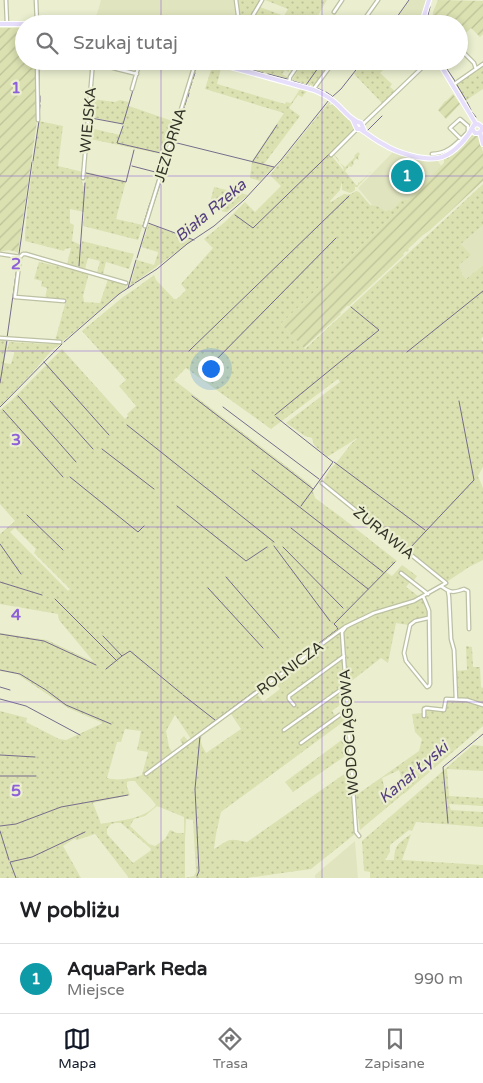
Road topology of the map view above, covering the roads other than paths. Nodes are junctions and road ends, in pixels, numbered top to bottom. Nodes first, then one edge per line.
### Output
1 (6, 0) edge
2 (36, 0) edge
3 (236, 0) edge
4 (262, 0) edge
5 (342, 0) edge
6 (378, 0) edge
7 (429, 0) edge
8 (334, 12) dead end
9 (37, 15) edge
10 (238, 15) edge
11 (253, 15) edge
12 (367, 15) edge
13 (425, 15) edge
14 (0, 24) edge
15 (7, 24) junction
16 (15, 24) edge
17 (468, 57) edge
18 (483, 64) edge
19 (476, 69) junction
20 (37, 70) edge
21 (94, 70) edge
22 (121, 70) edge
23 (137, 70) edge
24 (194, 70) edge
25 (247, 70) edge
26 (295, 70) edge
27 (327, 70) edge
28 (419, 70) edge
29 (444, 70) edge
30 (136, 74) junction
31 (289, 83) junction
32 (453, 86) junction
33 (132, 89) dead end
34 (314, 90) junction
35 (38, 120) dead end
36 (359, 126) junction
37 (478, 128) edge
38 (462, 140) junction
39 (482, 142) edge
40 (432, 154) dead end
41 (331, 155) dead end
42 (83, 178) dead end
43 (145, 226) dead end
44 (0, 254) edge
45 (20, 257) junction
46 (126, 283) dead end
47 (64, 301) dead end
48 (0, 338) edge
49 (60, 342) dead end
50 (322, 483) dead end
51 (401, 573) dead end
52 (446, 583) joint
53 (441, 586) junction
54 (448, 591) junction
55 (428, 594) junction
56 (423, 596) junction
57 (428, 618) junction
58 (345, 626) junction
59 (469, 629) dead end
60 (344, 656) junction
61 (346, 686) junction
62 (456, 700) junction
63 (294, 705) dead end
64 (483, 705) edge
65 (348, 709) junction
66 (424, 716) dead end
67 (284, 730) dead end
68 (301, 743) dead end
69 (146, 774) dead end
70 (359, 836) dead end

1 - 15 street
2 - 9 street
3 - 10 street
4 - 11 street
5 - 8 street
6 - 12 street
7 - 13 main road
14 - 15 main road
15 - 16 main road
17 - 19 street
18 - 19 street
19 - 32 street
20 - 35 street
21 - 42 street, WIEJSKA
22 - 30 street
23 - 30 street
24 - 43 street, JEZIORNA
25 - 31 main road
26 - 31 street
27 - 34 street
28 - 36 street
29 - 32 main road
30 - 33 street
31 - 34 main road
32 - 37 main road
34 - 36 main road
36 - 38 main road
36 - 41 street
37 - 38 main road
37 - 39 main road
38 - 38 street
38 - 40 street
44 - 45 street
45 - 46 street
45 - 47 street
48 - 49 street
50 - 52 street, ŻURAWIA
51 - 55 street
52 - 53 street, ROLNICZA
53 - 54 street
53 - 55 street, ROLNICZA
54 - 59 street
54 - 62 street
55 - 56 street, ROLNICZA
56 - 57 street
56 - 58 street, ROLNICZA
57 - 57 street
58 - 60 street, WODOCIĄGOWA
58 - 69 street, ROLNICZA
60 - 61 street, WODOCIĄGOWA
60 - 63 street
61 - 65 street, WODOCIĄGOWA
61 - 67 street
62 - 64 street
62 - 66 street
65 - 68 street
65 - 70 street, WODOCIĄGOWA

